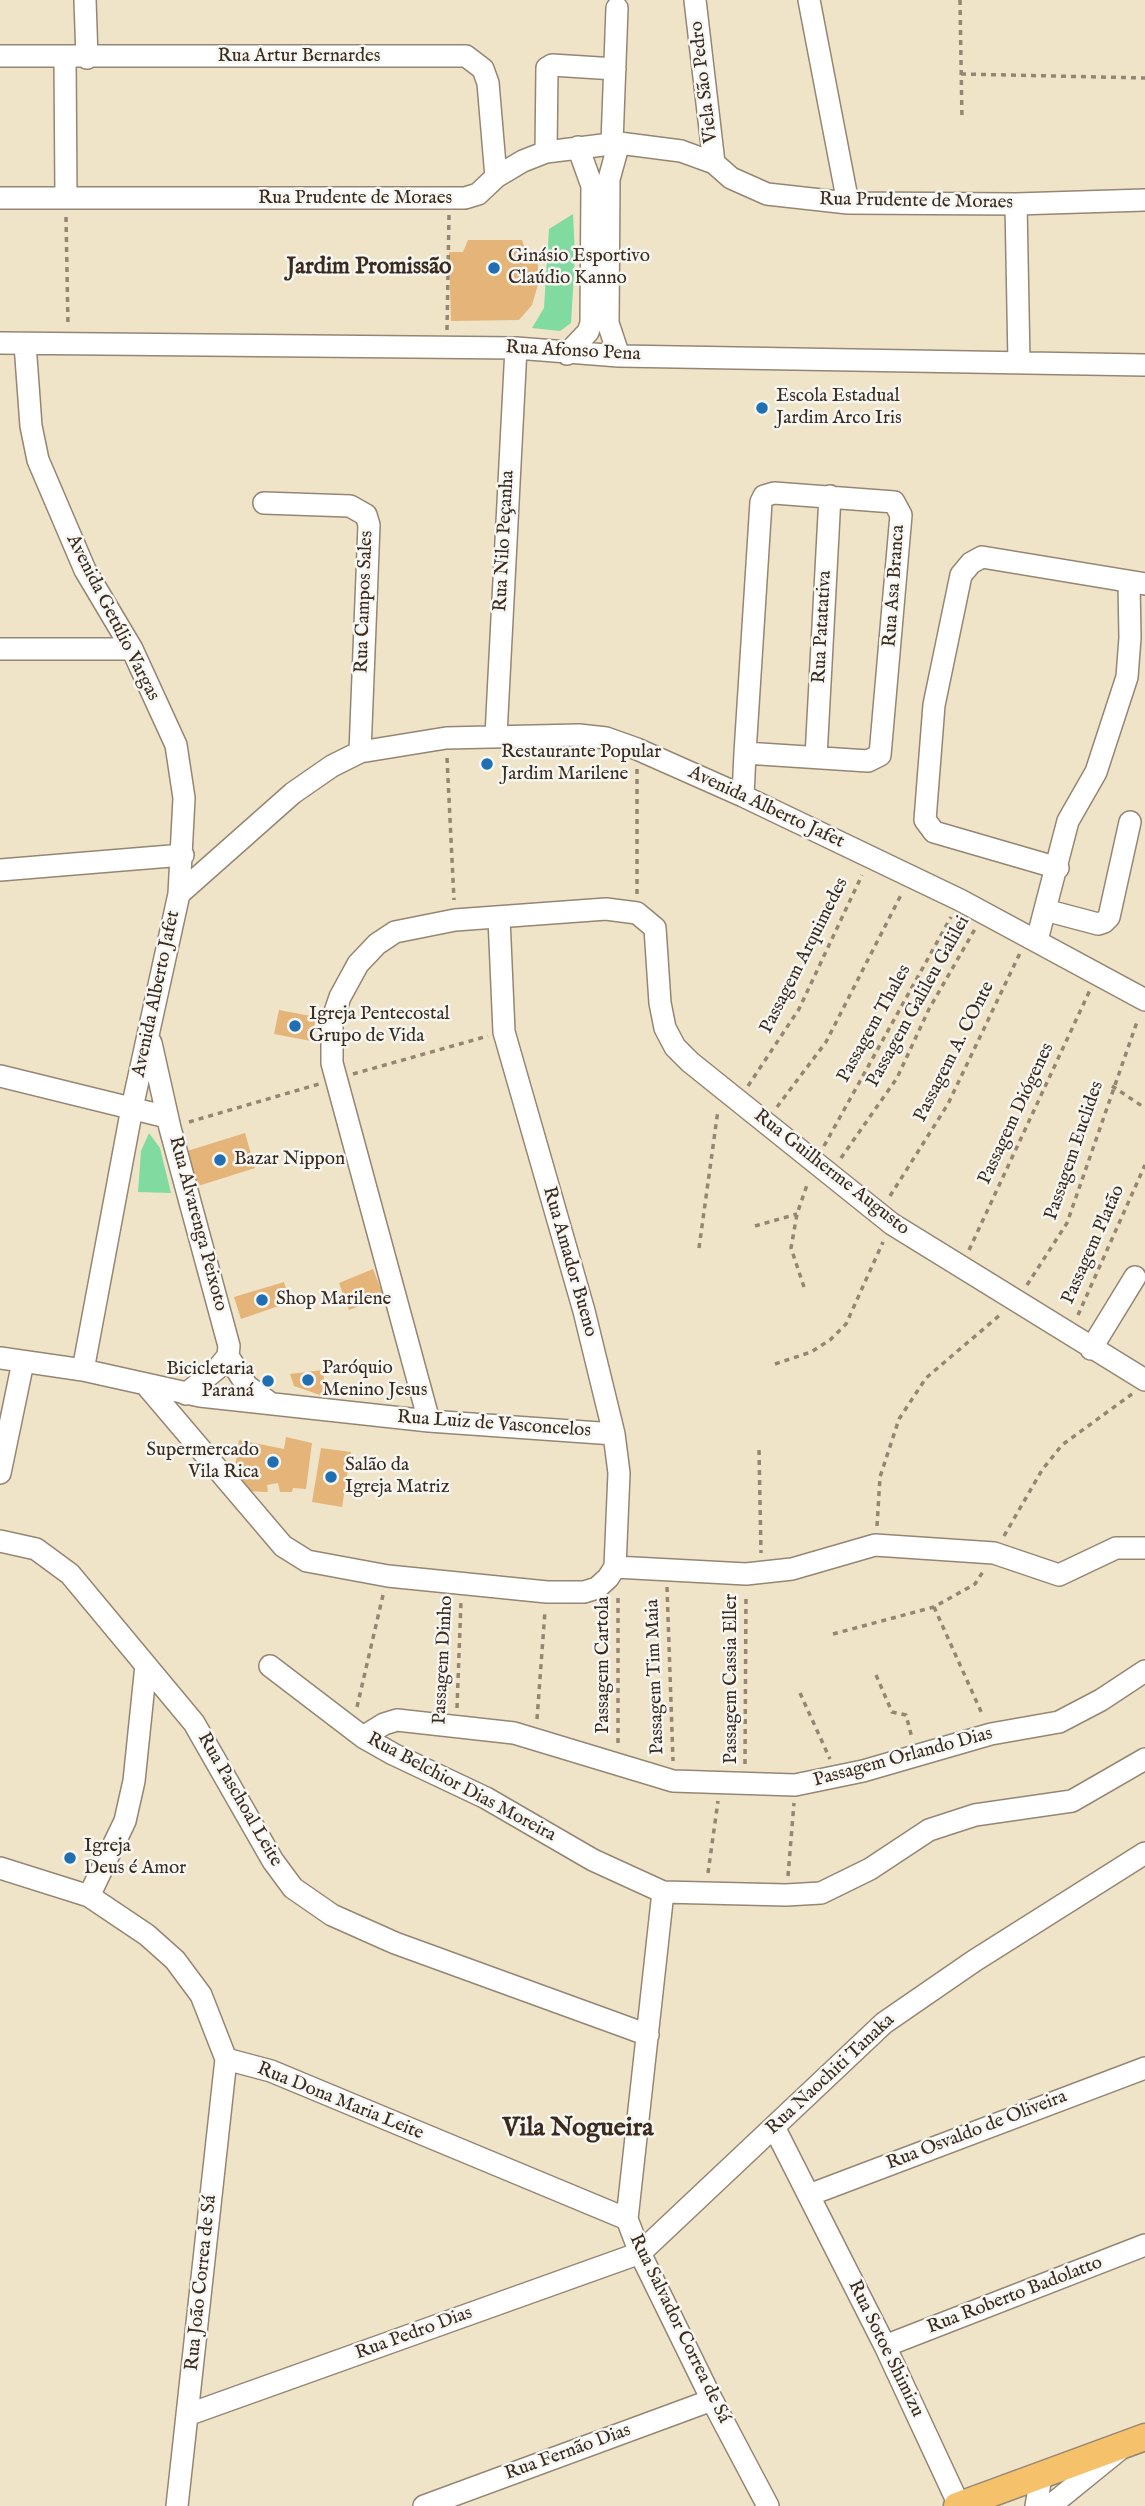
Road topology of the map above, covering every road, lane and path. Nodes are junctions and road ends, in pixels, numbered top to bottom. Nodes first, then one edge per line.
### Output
1 (85, 0) edge
2 (695, 0) edge
3 (809, 0) edge
4 (960, 0) edge
5 (617, 8) dead end
6 (0, 56) edge
7 (65, 57) junction
8 (87, 58) junction
9 (615, 69) junction
10 (961, 74) junction
11 (1145, 78) edge
12 (962, 120) dead end
13 (615, 143) junction
14 (578, 147) junction
15 (546, 152) junction
16 (714, 163) junction
17 (496, 177) junction
18 (0, 198) edge
19 (66, 198) junction
20 (449, 199) junction
21 (1145, 200) edge
22 (848, 203) junction
23 (1016, 204) junction
24 (0, 343) edge
25 (25, 344) junction
26 (69, 344) junction
27 (447, 347) junction
28 (516, 348) junction
29 (568, 354) junction
30 (619, 356) junction
31 (1019, 362) junction
32 (1145, 365) edge
33 (830, 496) junction
34 (264, 503) dead end
35 (1137, 584) edge
36 (0, 649) edge
37 (132, 649) junction
38 (496, 735) junction
39 (446, 738) junction
40 (637, 749) junction
41 (360, 752) junction
42 (745, 753) junction
43 (816, 757) junction
44 (743, 796) junction
45 (1130, 822) dead end
46 (183, 855) junction
47 (870, 857) junction
48 (1058, 868) junction
49 (0, 870) edge
50 (910, 876) junction
51 (179, 894) junction
52 (960, 900) junction
53 (1045, 910) junction
54 (984, 912) junction
55 (637, 913) junction
56 (499, 918) junction
57 (455, 920) junction
58 (1033, 938) junction
59 (1098, 973) junction
60 (1143, 1007) edge
61 (149, 1036) junction
62 (0, 1076) edge
63 (1112, 1086) junction
64 (721, 1087) junction
65 (738, 1100) junction
66 (132, 1108) junction
67 (1145, 1108) edge
68 (167, 1117) junction
69 (766, 1121) junction
70 (1145, 1165) edge
71 (823, 1168) junction
72 (797, 1214) junction
73 (885, 1219) junction
74 (755, 1226) dead end
75 (699, 1248) dead end
76 (961, 1268) junction
77 (1135, 1277) dead end
78 (804, 1287) dead end
79 (1015, 1303) junction
80 (1069, 1336) junction
81 (1091, 1349) junction
82 (228, 1356) junction
83 (0, 1358) edge
84 (23, 1362) junction
85 (775, 1364) dead end
86 (83, 1370) junction
87 (146, 1385) junction
88 (1140, 1386) edge
89 (187, 1394) junction
90 (271, 1404) junction
91 (429, 1421) junction
92 (614, 1434) junction
93 (759, 1450) dead end
94 (0, 1473) edge
95 (0, 1541) edge
96 (875, 1545) junction
97 (1145, 1548) edge
98 (994, 1553) junction
99 (617, 1567) junction
100 (667, 1571) junction
101 (754, 1573) junction
102 (388, 1576) junction
103 (462, 1585) junction
104 (547, 1592) junction
105 (934, 1607) junction
106 (833, 1634) dead end
107 (146, 1665) junction
108 (270, 1666) dead end
109 (1145, 1671) edge
110 (876, 1675) dead end
111 (800, 1693) dead end
112 (456, 1728) junction
113 (358, 1732) junction
114 (991, 1734) junction
115 (535, 1737) junction
116 (915, 1754) junction
117 (1145, 1759) edge
118 (618, 1763) junction
119 (838, 1777) junction
120 (673, 1781) junction
121 (745, 1784) junction
122 (721, 1785) junction
123 (796, 1786) junction
124 (1145, 1853) edge
125 (0, 1868) edge
126 (663, 1892) junction
127 (705, 1893) junction
128 (786, 1895) junction
129 (89, 1896) junction
130 (648, 2035) junction
131 (226, 2059) junction
132 (1145, 2068) edge
133 (774, 2127) junction
134 (809, 2195) junction
135 (627, 2219) junction
136 (1145, 2245) edge
137 (640, 2253) junction
138 (885, 2346) junction
139 (712, 2400) junction
140 (187, 2415) junction
141 (1135, 2440) edge
142 (1041, 2477) junction
143 (958, 2505) edge
144 (177, 2506) edge
145 (425, 2506) edge
146 (768, 2506) edge
147 (1035, 2506) edge
148 (1050, 2506) edge

1 - 8 street
2 - 16 street, Viela São Pedro
3 - 22 street
4 - 10 path
5 - 9 street
6 - 7 street, Rua Artur Bernardes
7 - 8 street, Rua Artur Bernardes
7 - 19 street
8 - 17 street, Rua Artur Bernardes
9 - 13 street
9 - 15 street
10 - 11 path
10 - 12 path
13 - 14 street, Rua Prudente de Moraes
13 - 16 street, Rua Prudente de Moraes
13 - 30 street
14 - 15 street, Rua Prudente de Moraes
14 - 29 street
15 - 17 street, Rua Prudente de Moraes
16 - 22 street, Rua Prudente de Moraes
17 - 20 street, Rua Prudente de Moraes
18 - 19 street, Rua Prudente de Moraes
19 - 20 street, Rua Prudente de Moraes
19 - 26 path
20 - 27 path
21 - 23 street, Rua Prudente de Moraes
22 - 23 street, Rua Prudente de Moraes
23 - 31 street
24 - 25 street, Rua Afonso Pena
25 - 26 street, Rua Afonso Pena
25 - 37 street, Avenida Getúlio Vargas
26 - 27 street, Rua Afonso Pena
27 - 28 street, Rua Afonso Pena
28 - 29 street, Rua Afonso Pena
28 - 38 street, Rua Nilo Peçanha
29 - 30 street, Rua Afonso Pena
30 - 31 street, Rua Afonso Pena
31 - 32 street, Rua Afonso Pena
33 - 42 street, Rua Asa Branca
33 - 43 street, Rua Patatativa
33 - 43 street, Rua Asa Branca
34 - 41 street, Rua Campos Sales
35 - 48 street
35 - 48 street
36 - 37 street
37 - 46 street, Avenida Getúlio Vargas
38 - 39 street, Avenida Alberto Jafet
38 - 40 street, Avenida Alberto Jafet
39 - 41 street, Avenida Alberto Jafet
39 - 57 path
40 - 44 street, Avenida Alberto Jafet
40 - 55 path
41 - 51 street, Avenida Alberto Jafet
42 - 43 street, Rua Asa Branca
42 - 44 street, Rua Asa Branca
44 - 47 street, Avenida Alberto Jafet
45 - 53 street
46 - 49 street
46 - 51 street, Avenida Getúlio Vargas
47 - 50 street, Avenida Alberto Jafet
47 - 65 path, Passagem Arquimedes
48 - 53 street
50 - 52 street, Avenida Alberto Jafet
50 - 69 path
51 - 61 street, Avenida Alberto Jafet
52 - 54 street, Avenida Alberto Jafet
52 - 71 path, Passagem Thales
53 - 58 street
54 - 58 street, Avenida Alberto Jafet
54 - 71 path, Passagem Galileu Galilei
55 - 56 street
55 - 64 street, Rua Guilherme Augusto
56 - 57 street
56 - 92 street, Rua Amador Bueno
57 - 91 street
58 - 59 street, Avenida Alberto Jafet
58 - 73 path, Passagem A. COnte
59 - 60 street, Avenida Alberto Jafet
59 - 76 path, Passagem Diógenes
60 - 63 path, Passagem Euclides
61 - 66 street, Avenida Alberto Jafet
61 - 68 street, Rua Alvarenga Peixoto
62 - 66 street
63 - 67 path
63 - 79 path, Passagem Euclides
64 - 65 street, Rua Guilherme Augusto
64 - 75 path
65 - 69 street, Rua Guilherme Augusto
66 - 68 street
66 - 86 street, Avenida Alberto Jafet
68 - 82 street, Rua Alvarenga Peixoto
69 - 71 street, Rua Guilherme Augusto
70 - 80 path, Passagem Platão
71 - 72 path
71 - 73 street, Rua Guilherme Augusto
72 - 74 path
72 - 78 path
73 - 76 street, Rua Guilherme Augusto
73 - 85 path, Passagem A. COnte
76 - 79 street, Rua Guilherme Augusto
77 - 81 street
79 - 80 street, Rua Guilherme Augusto
79 - 96 path, Passagem Euclides
80 - 81 street, Rua Guilherme Augusto
81 - 88 street, Rua Guilherme Augusto
82 - 89 street
82 - 90 street
83 - 84 street, Rua Luiz de Vasconcelos
84 - 86 street, Rua Luiz de Vasconcelos
84 - 94 street
86 - 87 street, Rua Luiz de Vasconcelos
87 - 89 street, Rua Luiz de Vasconcelos
87 - 102 street
88 - 98 path
89 - 90 street, Rua Luiz de Vasconcelos
90 - 91 street, Rua Luiz de Vasconcelos
91 - 92 street, Rua Luiz de Vasconcelos
92 - 99 street, Rua Amador Bueno
93 - 101 path, Passagem Cassia Eller
95 - 107 street, Rua Paschoal Leite
96 - 98 street
96 - 101 street
97 - 98 street
98 - 105 path
99 - 100 street
99 - 104 street
99 - 118 path, Passagem Cartola
100 - 101 street
100 - 120 path, Passagem Tim Maia
101 - 121 path, Passagem Cassia Eller
102 - 103 street
102 - 113 path
103 - 104 street
103 - 112 path, Passagem Dinho
104 - 115 path
105 - 106 path
105 - 114 path
107 - 129 street
107 - 130 street, Rua Paschoal Leite
108 - 113 street, Rua Belchior Dias Moreira
109 - 114 street, Passagem Orlando Dias
110 - 116 path
111 - 119 path
112 - 113 street, Passagem Orlando Dias
112 - 115 street, Passagem Orlando Dias
113 - 126 street, Rua Belchior Dias Moreira
114 - 116 street, Passagem Orlando Dias
115 - 118 street, Passagem Orlando Dias
116 - 119 street, Passagem Orlando Dias
117 - 128 street
118 - 120 street, Passagem Orlando Dias
119 - 123 street, Passagem Orlando Dias
120 - 122 street, Passagem Orlando Dias
121 - 122 street, Passagem Orlando Dias
121 - 123 street, Passagem Orlando Dias
122 - 127 path
123 - 128 path
124 - 133 street, Rua Naochiti Tanaka
125 - 129 street
126 - 127 street
126 - 130 street, Rua Salvador Correa de Sá
127 - 128 street
129 - 131 street
130 - 135 street, Rua Salvador Correa de Sá
131 - 135 street, Rua Dona Maria Leite
131 - 140 street, Rua João Correa de Sá
132 - 134 street, Rua Osvaldo de Oliveira
133 - 134 street, Rua Sotoe Shimizu
133 - 137 street, Rua Naochiti Tanaka
134 - 138 street, Rua Sotoe Shimizu
135 - 137 street, Rua Salvador Correa de Sá
136 - 138 street, Rua Roberto Badolatto
137 - 139 street, Rua Salvador Correa de Sá
137 - 140 street, Rua Pedro Dias
138 - 143 street, Rua Sotoe Shimizu
139 - 145 street, Rua Fernão Dias
139 - 146 street, Rua Salvador Correa de Sá
140 - 144 street, Rua João Correa de Sá
141 - 142 main road
141 - 148 street
142 - 143 main road
142 - 147 street

